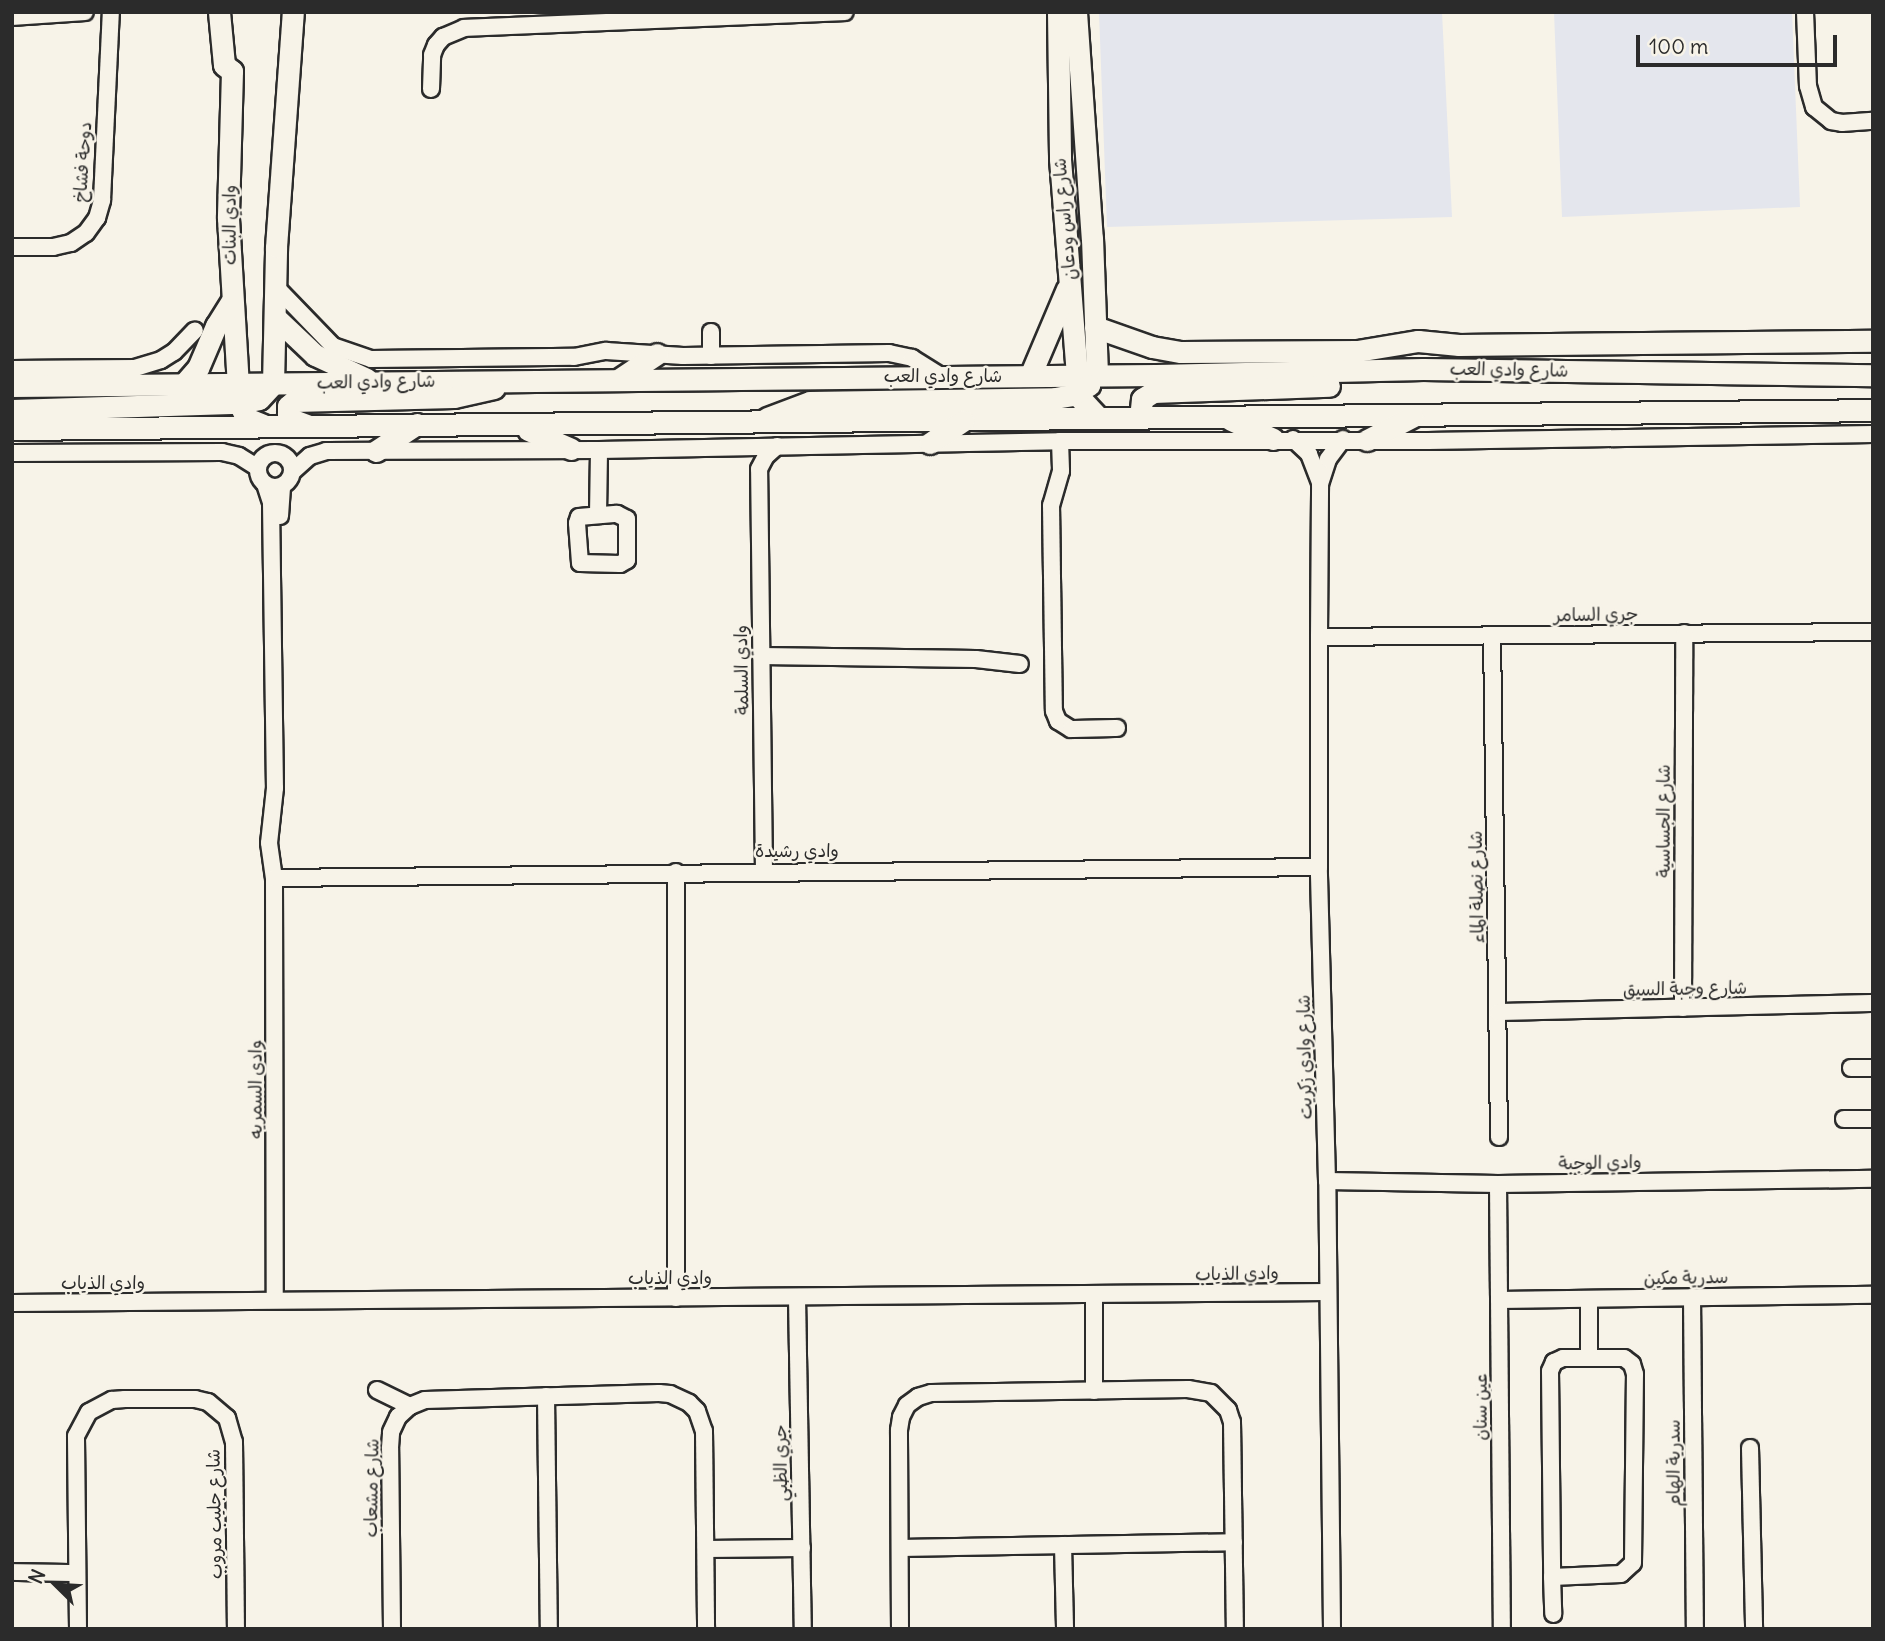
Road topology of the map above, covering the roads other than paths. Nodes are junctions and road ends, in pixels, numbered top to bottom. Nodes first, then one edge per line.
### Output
1 (85, 12) edge
2 (111, 12) edge
3 (219, 12) edge
4 (293, 12) edge
5 (845, 12) edge
6 (1058, 12) edge
7 (1076, 12) edge
8 (1805, 12) edge
9 (771, 15) edge
10 (12, 17) edge
11 (624, 17) edge
12 (431, 89) dead end
13 (1873, 121) edge
14 (12, 247) edge
15 (1070, 277) junction
16 (277, 288) junction
17 (231, 302) junction
18 (276, 318) junction
19 (1095, 327) junction
20 (195, 330) dead end
21 (710, 332) dead end
22 (1867, 344) edge
23 (1376, 347) junction
24 (1196, 352) junction
25 (657, 354) junction
26 (711, 356) junction
27 (12, 369) edge
28 (1423, 369) junction
29 (1387, 371) junction
30 (1156, 375) junction
31 (1873, 375) edge
32 (941, 376) junction
33 (1030, 376) junction
34 (512, 379) junction
35 (620, 379) junction
36 (1085, 381) junction
37 (376, 383) junction
38 (273, 384) junction
39 (183, 385) junction
40 (12, 386) edge
41 (239, 394) junction
42 (12, 410) edge
43 (1873, 410) edge
44 (1418, 414) junction
45 (1222, 416) junction
46 (1099, 418) junction
47 (1140, 418) junction
48 (761, 421) junction
49 (963, 421) junction
50 (417, 424) junction
51 (264, 425) junction
52 (307, 425) junction
53 (516, 425) junction
54 (12, 429) edge
55 (1873, 434) edge
56 (1283, 439) junction
57 (1343, 439) junction
58 (1367, 440) junction
59 (1060, 441) junction
60 (930, 443) junction
61 (777, 446) junction
62 (738, 447) junction
63 (571, 449) junction
64 (599, 450) junction
65 (376, 451) junction
66 (12, 453) edge
67 (258, 468) junction
68 (759, 469) junction
69 (292, 472) junction
70 (265, 484) junction
71 (1320, 484) junction
72 (282, 486) junction
73 (598, 515) dead end
74 (1873, 632) edge
75 (1684, 634) junction
76 (1492, 635) junction
77 (1319, 637) junction
78 (761, 656) junction
79 (1020, 664) dead end
80 (1117, 728) dead end
81 (1319, 867) junction
82 (764, 871) junction
83 (676, 872) junction
84 (274, 878) junction
85 (1873, 1003) edge
86 (1683, 1008) junction
87 (1498, 1012) junction
88 (1851, 1068) dead end
89 (1873, 1068) edge
90 (1844, 1119) dead end
91 (1873, 1119) edge
92 (1499, 1137) dead end
93 (1873, 1179) edge
94 (1327, 1181) junction
95 (1498, 1184) junction
96 (1328, 1292) junction
97 (1094, 1294) junction
98 (1873, 1295) edge
99 (797, 1297) junction
100 (1692, 1297) junction
101 (676, 1298) junction
102 (275, 1300) junction
103 (1499, 1300) junction
104 (1589, 1300) junction
105 (12, 1303) edge
106 (1589, 1357) junction
107 (377, 1390) dead end
108 (1094, 1391) junction
109 (546, 1396) junction
110 (410, 1406) junction
111 (1750, 1448) dead end
112 (1234, 1542) junction
113 (1063, 1545) junction
114 (802, 1548) junction
115 (900, 1548) junction
116 (706, 1549) junction
117 (12, 1572) edge
118 (77, 1573) junction
119 (1552, 1577) junction
120 (1553, 1614) dead end
121 (78, 1629) edge
122 (236, 1629) edge
123 (392, 1629) edge
124 (549, 1629) edge
125 (706, 1629) edge
126 (803, 1629) edge
127 (900, 1629) edge
128 (1065, 1629) edge
129 (1235, 1629) edge
130 (1332, 1629) edge
131 (1502, 1629) edge
132 (1695, 1629) edge
133 (1754, 1629) edge

1 - 10 street
2 - 14 street, دوحة فشاخ
3 - 17 street, وادي البنات
4 - 16 street
5 - 9 street
6 - 15 street, شارع راس ودعان
7 - 19 street, شارع راس ودعان
8 - 13 street
9 - 11 street
11 - 12 street
15 - 33 street
15 - 36 street, شارع راس ودعان
16 - 18 street
16 - 25 street
17 - 39 street
17 - 41 street, وادي البنات
18 - 37 street
18 - 38 street
19 - 24 street, شارع وادي العب
19 - 36 street, شارع راس ودعان
20 - 27 street
21 - 26 street
22 - 23 street, شارع وادي العب
23 - 24 street, شارع وادي العب
23 - 28 street
24 - 30 street
25 - 26 street
25 - 35 street
26 - 32 street
28 - 29 street, شارع وادي العب
28 - 31 street, شارع وادي العب
29 - 30 street, شارع وادي العب
29 - 47 street
30 - 36 street, شارع وادي العب
32 - 33 street, شارع وادي العب
32 - 35 street, شارع وادي العب
33 - 36 street, شارع وادي العب
34 - 35 street, شارع وادي العب
34 - 37 street, شارع وادي العب
34 - 52 street
36 - 46 street
36 - 48 street
37 - 38 street, شارع وادي العب
38 - 41 street, شارع وادي العب
39 - 40 street, شارع وادي العب
39 - 41 street, شارع وادي العب
41 - 42 street
41 - 51 street
43 - 44 street
44 - 45 street
44 - 58 street
45 - 47 street
45 - 56 street
46 - 47 street
46 - 49 street
48 - 49 street
48 - 53 street
49 - 60 street
50 - 52 street
50 - 53 street
50 - 65 street
51 - 52 street
51 - 54 street
53 - 63 street
55 - 58 street
56 - 57 street
56 - 59 street
56 - 71 street, شارع وادي زكريت
57 - 58 street
57 - 71 street, شارع وادي زكريت
59 - 60 street
59 - 80 street
60 - 61 street
61 - 62 street
61 - 68 street
62 - 64 street
62 - 68 street
63 - 64 street
63 - 65 street
64 - 73 street
65 - 69 street
66 - 67 street
67 - 69 street
67 - 70 street
68 - 78 street, وادي السلمة
69 - 72 street
70 - 72 street
70 - 84 street, وادى السمريه
71 - 77 street, شارع وادي زكريت
72 - 84 street, وادى السمريه
74 - 75 street, جري السامر
75 - 76 street, جري السامر
75 - 86 street, شارع الجساسية
76 - 77 street, جري السامر
76 - 87 street, شارع نصلة الماء
77 - 81 street, شارع وادي زكريت
78 - 79 street
78 - 82 street, وادي السلمة
81 - 82 street, وادي رشيدة
81 - 94 street, شارع وادي زكريت
82 - 83 street, وادي رشيدة
83 - 84 street, وادي رشيدة
83 - 101 street
84 - 102 street, وادى السمريه
85 - 86 street, شارع وجبة السيق
86 - 87 street, شارع وجبة السيق
87 - 92 street, شارع نصلة الماء
88 - 89 street
90 - 91 street
93 - 95 street, وادي الوجبة
94 - 95 street, وادي الوجبة
94 - 96 street, شارع وادي زكريت
95 - 103 street, عين سنان
96 - 97 street, وادي الذياب
96 - 130 street, شارع وادي زكريت
97 - 99 street, وادي الذياب
97 - 108 street
98 - 100 street, سدرية مكين
99 - 101 street, وادي الذياب
99 - 114 street, جري الظبي
100 - 104 street, سدرية مكين
100 - 132 street, سدرية الهام
101 - 102 street, وادي الذياب
102 - 105 street, وادي الذياب
103 - 104 street, سدرية مكين
103 - 131 street, عين سنان
104 - 106 street
106 - 119 street
106 - 119 street
107 - 110 street
108 - 112 street
108 - 115 street
109 - 110 street
109 - 116 street
109 - 124 street
110 - 123 street, شارع مشعاب
111 - 133 street
112 - 113 street
112 - 129 street
113 - 115 street
113 - 128 street
114 - 116 street
114 - 126 street, جري الظبي
115 - 127 street
116 - 125 street
117 - 118 street
118 - 121 street, شارع جليب مروب
118 - 122 street, شارع جليب مروب
119 - 120 street

